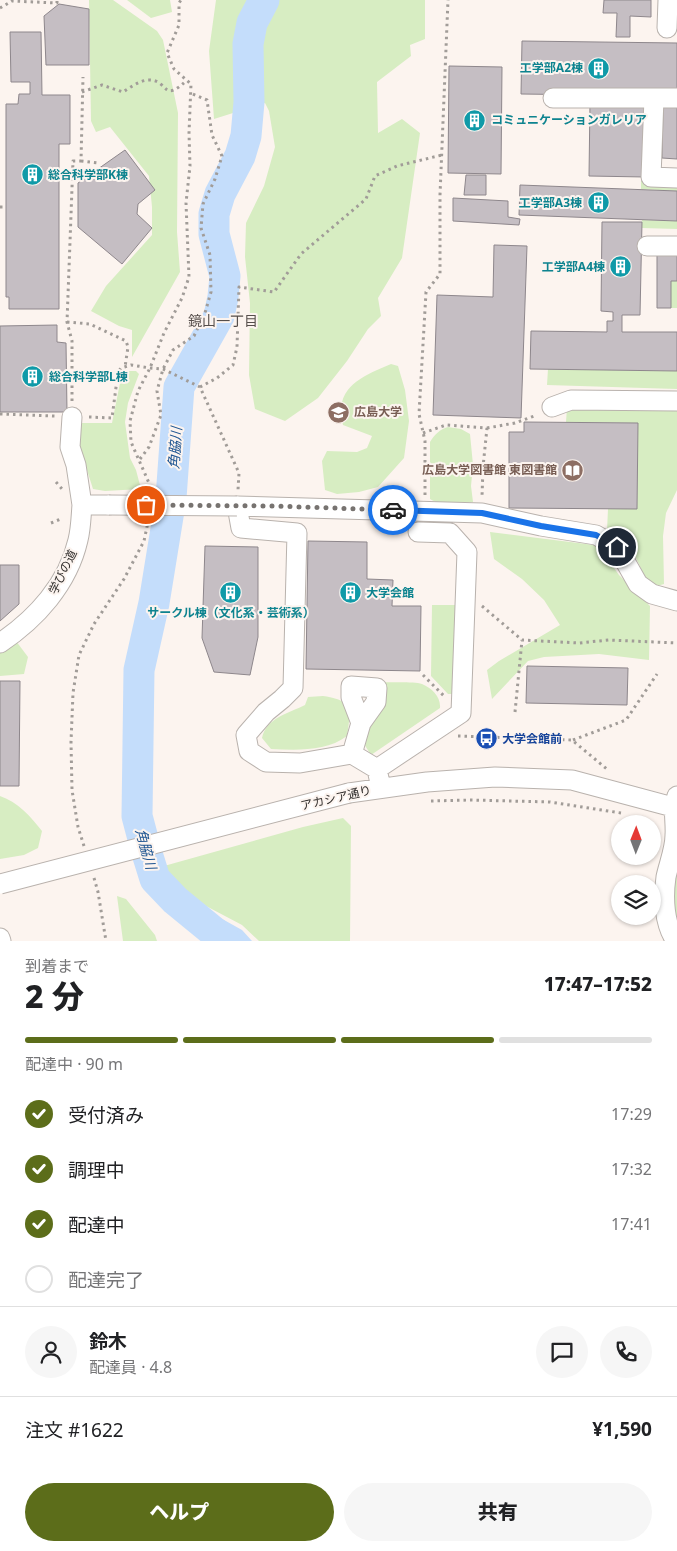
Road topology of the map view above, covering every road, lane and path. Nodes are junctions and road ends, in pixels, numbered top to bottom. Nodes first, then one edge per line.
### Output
1 (58, 0) edge
2 (181, 0) edge
3 (448, 0) edge
4 (668, 0) edge
5 (0, 2) edge
6 (2, 7) edge
7 (665, 28) edge
8 (83, 77) dead end
9 (186, 80) junction
10 (191, 84) dead end
11 (82, 92) junction
12 (190, 93) dead end
13 (553, 98) dead end
14 (654, 98) junction
15 (677, 98) edge
16 (442, 155) junction
17 (81, 161) junction
18 (98, 162) dead end
19 (677, 178) edge
20 (0, 206) edge
21 (6, 206) dead end
22 (647, 246) dead end
23 (677, 246) edge
24 (67, 322) junction
25 (125, 366) dead end
26 (150, 368) dead end
27 (163, 369) junction
28 (200, 387) junction
29 (677, 401) edge
30 (552, 407) joint
31 (72, 417) joint
32 (487, 428) junction
33 (423, 433) junction
34 (140, 459) dead end
35 (82, 505) junction
36 (237, 506) junction
37 (424, 511) junction
38 (482, 513) junction
39 (418, 532) dead end
40 (677, 601) edge
41 (478, 602) dead end
42 (522, 640) junction
43 (0, 643) edge
44 (677, 643) edge
45 (657, 674) dead end
46 (515, 712) dead end
47 (361, 723) dead end
48 (456, 736) dead end
49 (572, 740) junction
50 (352, 754) junction
51 (377, 769) junction
52 (615, 776) dead end
53 (381, 788) junction
54 (426, 802) dead end
55 (676, 803) edge
56 (626, 814) dead end
57 (0, 884) edge
58 (676, 941) edge

1 - 6 path
2 - 9 path
3 - 16 path
4 - 7 street
5 - 6 path
8 - 11 path
9 - 10 path
9 - 11 path
11 - 17 path
12 - 27 path
13 - 14 street
14 - 15 street
14 - 19 street
16 - 28 path
16 - 33 path
17 - 18 path
17 - 24 path
20 - 21 path
22 - 23 street
24 - 25 path
24 - 31 path
26 - 27 path
27 - 28 path
27 - 34 path
28 - 36 path
29 - 30 street
30 - 32 path
31 - 35 street, 学びの道
32 - 33 path
32 - 38 path
33 - 37 path
35 - 36 street, bridge
35 - 43 street, 学びの道
36 - 37 street
36 - 50 street
37 - 38 street
38 - 40 street
39 - 51 street
41 - 42 path
42 - 44 path
42 - 46 path
45 - 49 path
47 - 50 street
48 - 49 path
49 - 52 path
50 - 51 street
51 - 53 street
53 - 55 street, アカシア通り
53 - 57 street, アカシア通り, bridge
54 - 56 path
55 - 58 street

